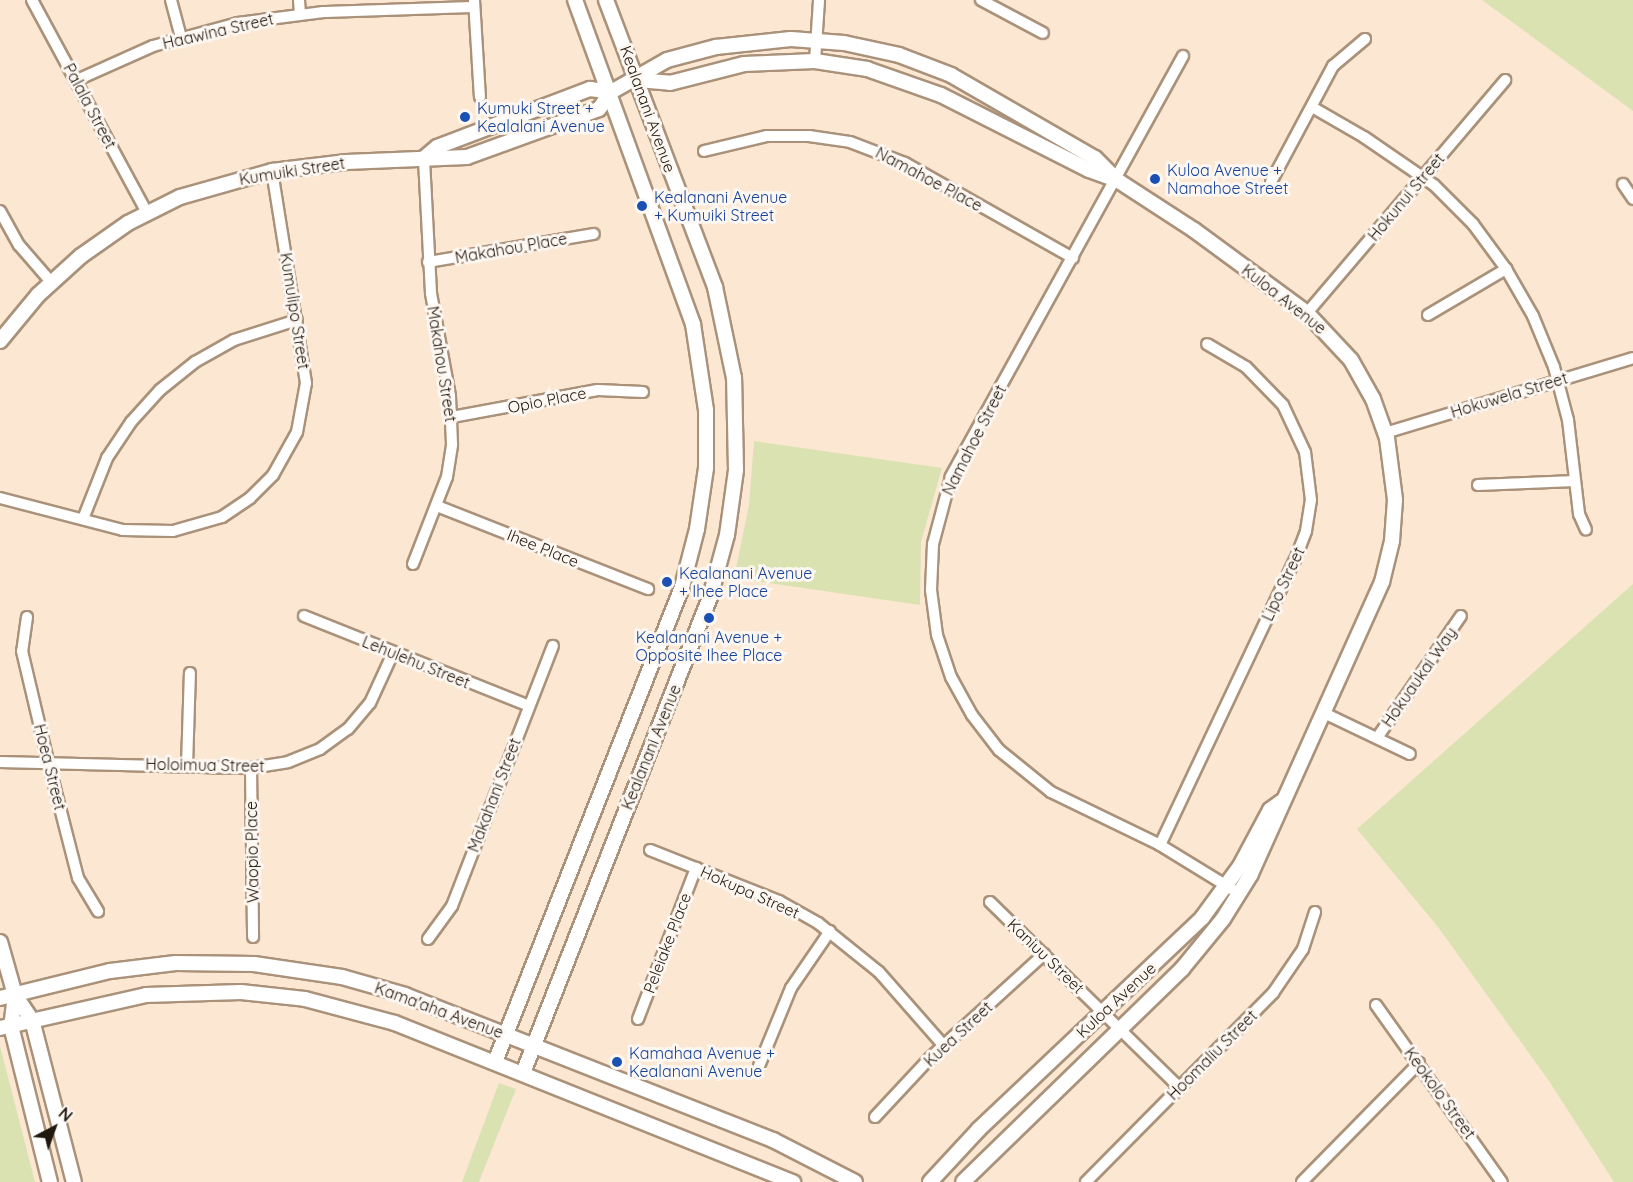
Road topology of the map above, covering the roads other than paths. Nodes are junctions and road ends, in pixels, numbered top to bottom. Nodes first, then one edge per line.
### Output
1 (32, 0) edge
2 (171, 0) edge
3 (299, 0) edge
4 (575, 0) edge
5 (606, 0) edge
6 (819, 0) edge
7 (981, 0) edge
8 (474, 3) edge
9 (300, 14) junction
10 (1043, 33) dead end
11 (181, 37) junction
12 (1365, 39) dead end
13 (816, 40) junction
14 (1183, 56) dead end
15 (815, 61) junction
16 (77, 80) junction
17 (638, 80) junction
18 (1505, 80) dead end
19 (611, 92) junction
20 (480, 97) dead end
21 (1312, 107) junction
22 (705, 152) dead end
23 (424, 158) junction
24 (272, 171) junction
25 (1423, 177) junction
26 (1117, 180) junction
27 (1271, 182) dead end
28 (1623, 184) dead end
29 (1633, 199) edge
30 (0, 212) edge
31 (147, 213) junction
32 (594, 234) dead end
33 (1073, 258) junction
34 (428, 262) junction
35 (1506, 268) junction
36 (51, 282) junction
37 (1307, 313) junction
38 (1428, 315) dead end
39 (297, 320) junction
40 (0, 341) edge
41 (1207, 344) dead end
42 (1633, 358) edge
43 (1558, 381) junction
44 (643, 392) dead end
45 (452, 417) junction
46 (1385, 433) junction
47 (1575, 481) junction
48 (1478, 485) dead end
49 (0, 498) edge
50 (437, 506) junction
51 (82, 519) junction
52 (1586, 530) dead end
53 (413, 564) dead end
54 (648, 589) dead end
55 (304, 616) dead end
56 (1461, 616) dead end
57 (27, 617) dead end
58 (553, 646) dead end
59 (393, 653) junction
60 (190, 673) dead end
61 (529, 706) junction
62 (1324, 713) junction
63 (1377, 738) junction
64 (1410, 754) dead end
65 (48, 761) junction
66 (0, 762) edge
67 (187, 766) junction
68 (251, 768) junction
69 (1281, 802) junction
70 (1160, 845) junction
71 (650, 850) dead end
72 (696, 868) junction
73 (1227, 886) junction
74 (1240, 894) junction
75 (990, 902) dead end
76 (98, 910) dead end
77 (1315, 912) dead end
78 (830, 931) junction
79 (253, 937) dead end
80 (428, 939) dead end
81 (0, 942) edge
82 (1044, 954) junction
83 (15, 994) junction
84 (0, 998) edge
85 (1376, 1005) dead end
86 (1102, 1012) junction
87 (638, 1019) dead end
88 (32, 1020) junction
89 (5, 1027) edge
90 (1121, 1029) junction
91 (505, 1035) junction
92 (533, 1046) junction
93 (945, 1046) junction
94 (495, 1062) junction
95 (1419, 1064) junction
96 (759, 1066) dead end
97 (523, 1073) junction
98 (1179, 1087) junction
99 (875, 1117) dead end
100 (50, 1182) edge
101 (74, 1182) edge
102 (793, 1182) edge
103 (855, 1182) edge
104 (930, 1182) edge
105 (963, 1182) edge
106 (1086, 1182) edge
107 (1302, 1182) edge
108 (1502, 1182) edge

1 - 16 street, Palala Street
2 - 11 street
3 - 9 street
4 - 19 street, Kealanani Avenue
5 - 17 street, Kealanani Avenue
6 - 13 street
7 - 10 street
8 - 9 street, Haawina Street
8 - 20 street
9 - 11 street, Haawina Street
11 - 16 street, Haawina Street
12 - 21 street
13 - 15 street
13 - 17 street, Kuloa Avenue
13 - 26 street, Kuloa Avenue
14 - 26 street, Namahoe Street
15 - 17 street, Kuloa Avenue
15 - 26 street, Kuloa Avenue
16 - 31 street, Palala Street
17 - 19 street, Kuloa Avenue
17 - 92 street, Kealanani Avenue
18 - 25 street, Hokunui Street
19 - 23 street, Kumuiki Street
19 - 23 street, Kumuiki Street
19 - 91 street, Kealanani Avenue
21 - 25 street
21 - 27 street
22 - 33 street, Namahoe Place
23 - 24 street, Kumuiki Street
23 - 34 street, Makahou Street
24 - 31 street, Kumuiki Street
24 - 39 street, Kumulipo Street
25 - 35 street
25 - 37 street, Hokunui Street
26 - 33 street, Namahoe Street
26 - 37 street, Kuloa Avenue
28 - 29 street
30 - 36 street
31 - 36 street, Kumuiki Street
32 - 34 street, Makahou Place
33 - 70 street, Namahoe Street
34 - 45 street, Makahou Street
35 - 38 street
35 - 43 street
36 - 40 street, Kumuiki Street
37 - 46 street, Kuloa Avenue
39 - 51 street
39 - 51 street, Kumulipo Street
41 - 70 street, Lipo Street
42 - 43 street, Hokuwela Street
43 - 46 street, Hokuwela Street
43 - 47 street
44 - 45 street, Opio Place
45 - 50 street, Makahou Street
46 - 62 street, Kuloa Avenue
47 - 48 street
47 - 52 street
49 - 51 street, Kumulipo Street
50 - 53 street, Makahou Street
50 - 54 street, Ihee Place
55 - 59 street, Lehulehu Street
56 - 63 street, Hokuaukai Way
57 - 65 street, Hoea Street
58 - 61 street, Makahani Street
59 - 61 street, Lehulehu Street
59 - 68 street, Holoimua Street
60 - 67 street
61 - 80 street, Makahani Street
62 - 63 street
62 - 69 street, Kuloa Avenue
63 - 64 street
65 - 66 street, Holoimua Street
65 - 67 street, Holoimua Street
65 - 76 street, Hoea Street
67 - 68 street, Holoimua Street
68 - 79 street, Waopio Place
69 - 73 street, Kuloa Avenue
69 - 74 street, Kuloa Avenue
70 - 73 street, Namahoe Street
71 - 72 street, Hokupa Street
72 - 78 street, Hokupa Street
72 - 87 street, Peleiake Place
73 - 74 street, Namahoe Street
73 - 86 street, Kuloa Avenue
74 - 90 street, Kuloa Avenue
75 - 82 street, Kaniuu Street
77 - 98 street, Hoomaliu Street
78 - 93 street, Hokupa Street
78 - 96 street
81 - 83 street
82 - 86 street, Kaniuu Street
82 - 93 street, Kuea Street
83 - 84 street, Kama'aha Avenue
83 - 88 street
83 - 89 street
83 - 91 street, Kama'aha Avenue
85 - 95 street, Keokolo Street
86 - 90 street, Kaniuu Street
86 - 104 street, Kuloa Avenue
88 - 89 street, Kama'aha Avenue
88 - 94 street, Kama'aha Avenue
88 - 101 street
89 - 100 street
90 - 98 street, Kaniuu Street
90 - 105 street, Kuloa Avenue
91 - 92 street, Kama'aha Avenue
91 - 94 street, Kealanani Avenue
92 - 97 street, Kealanani Avenue
92 - 103 street, Kama'aha Avenue
93 - 99 street, Kuea Street
94 - 97 street, Kama'aha Avenue
95 - 107 street
95 - 108 street, Keokolo Street
97 - 102 street, Kama'aha Avenue
98 - 106 street, Hoomaliu Street

